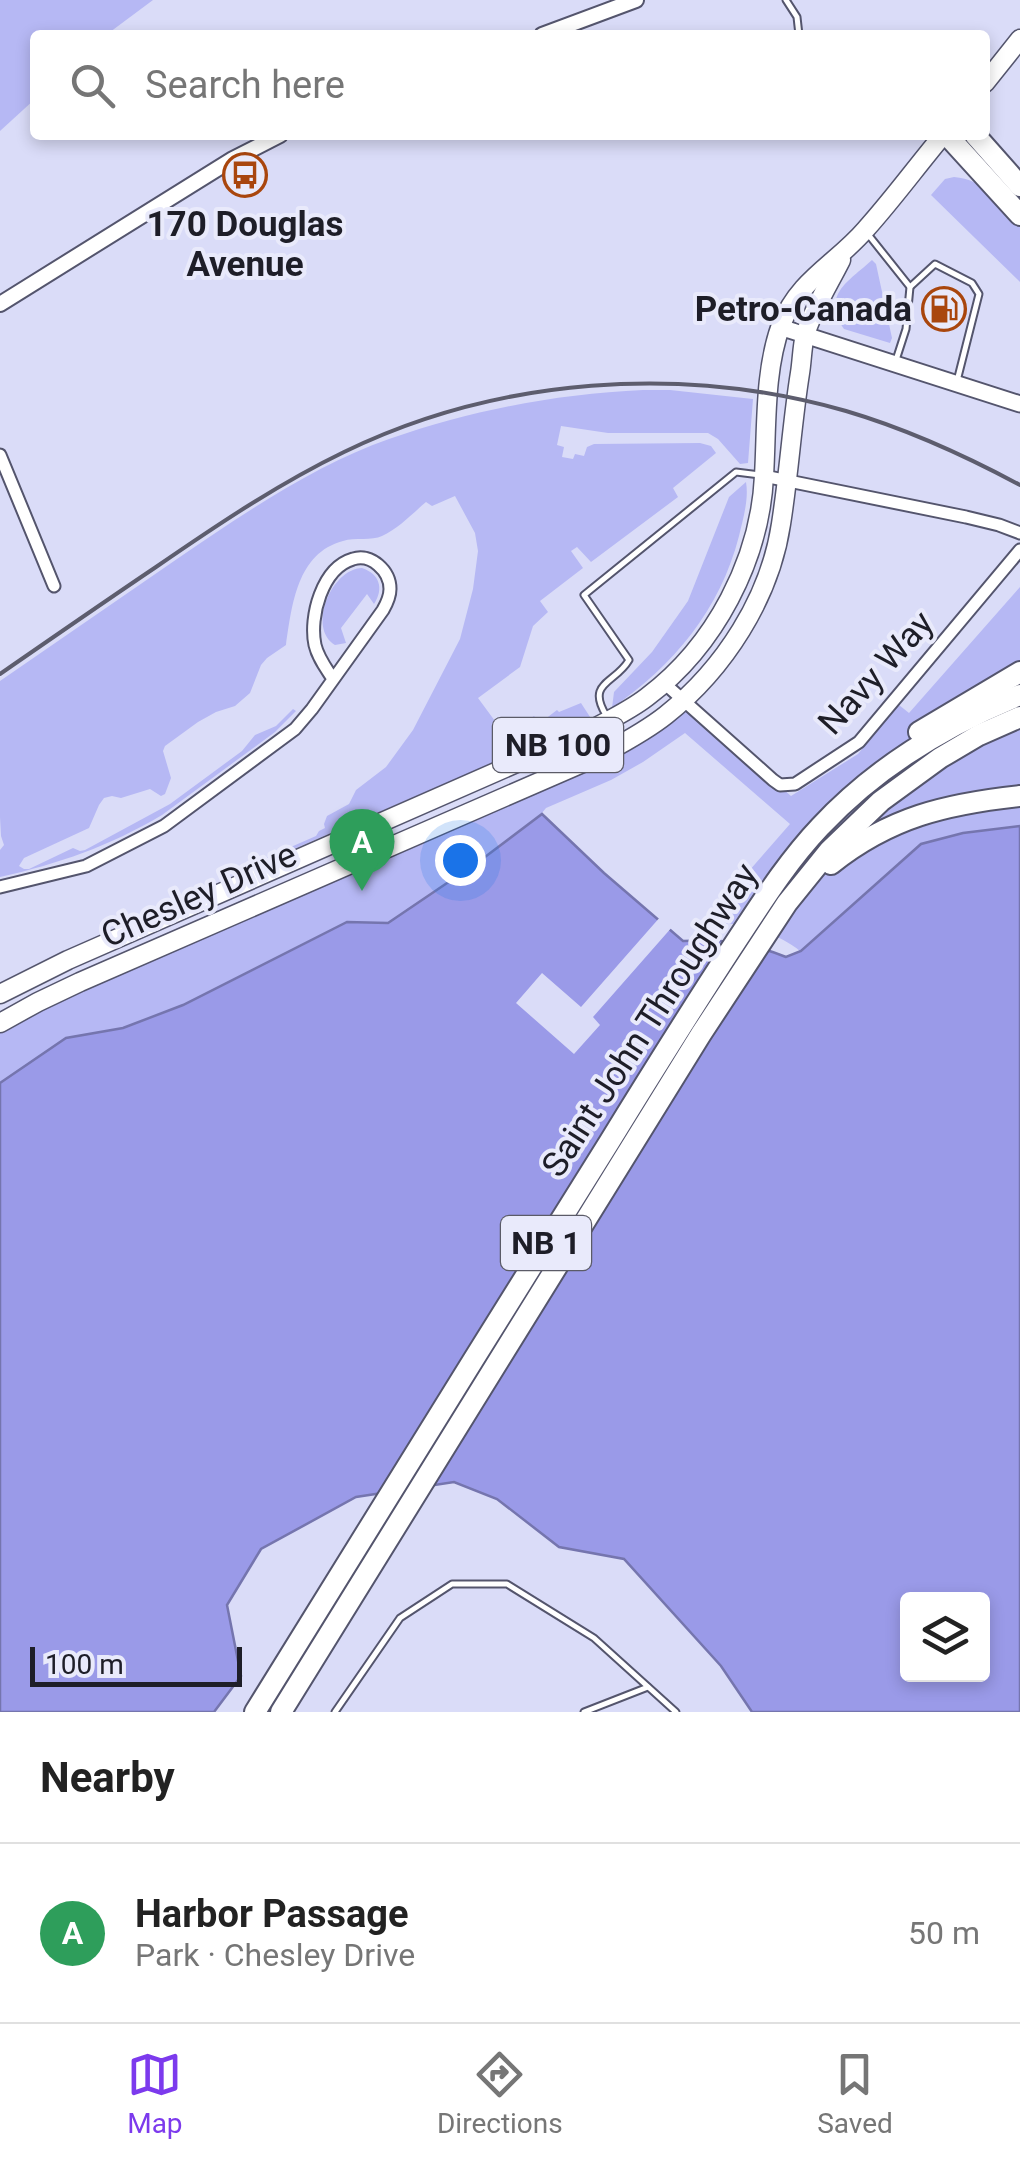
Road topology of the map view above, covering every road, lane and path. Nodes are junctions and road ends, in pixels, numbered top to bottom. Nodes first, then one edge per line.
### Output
1 (636, 0) edge
2 (786, 0) edge
3 (555, 30) edge
4 (798, 30) edge
5 (1020, 39) edge
6 (990, 77) edge
7 (271, 140) edge
8 (941, 140) edge
9 (950, 140) edge
10 (979, 140) edge
11 (1020, 186) edge
12 (1020, 215) edge
13 (865, 231) junction
14 (846, 250) junction
15 (910, 287) junction
16 (0, 304) edge
17 (780, 327) junction
18 (806, 335) junction
19 (894, 364) junction
20 (956, 384) junction
21 (1020, 404) edge
22 (0, 455) edge
23 (764, 476) junction
24 (786, 480) junction
25 (1020, 533) edge
26 (1020, 550) edge
27 (54, 586) dead end
28 (1020, 672) edge
29 (333, 679) junction
30 (664, 683) junction
31 (1020, 694) edge
32 (684, 700) junction
33 (1020, 717) edge
34 (609, 720) junction
35 (623, 743) junction
36 (858, 789) junction
37 (1020, 796) edge
38 (0, 887) edge
39 (794, 894) junction
40 (68, 960) junction
41 (80, 982) junction
42 (0, 994) edge
43 (0, 1024) edge
44 (648, 1687) junction
45 (255, 1712) edge
46 (280, 1712) edge
47 (335, 1712) edge
48 (584, 1712) edge
49 (676, 1712) edge

1 - 3 street
2 - 4 lane
5 - 6 main road
7 - 16 street
8 - 13 main road, Chesley Drive / NB 100
9 - 12 highway
10 - 11 highway
13 - 14 main road, Chesley Drive / NB 100
13 - 15 lane
14 - 17 main road, Chesley Drive / NB 100
14 - 18 main road, Chesley Drive / NB 100
15 - 19 lane
15 - 20 lane
17 - 18 main road
17 - 23 main road, Chesley Drive / NB 100
18 - 19 main road
18 - 24 main road, Chesley Drive / NB 100
19 - 20 main road
20 - 21 main road
22 - 27 street
23 - 24 street
23 - 30 main road, Chesley Drive / NB 100
23 - 34 lane
24 - 25 street
24 - 32 main road, Chesley Drive / NB 100
26 - 32 street, Navy Way
28 - 36 highway
29 - 29 street
29 - 38 street
30 - 32 street, Navy Way
30 - 34 main road, Chesley Drive / NB 100
31 - 36 highway, Saint John Throughway / NB 1
32 - 35 main road, Chesley Drive / NB 100
33 - 39 highway, Saint John Throughway / NB 1
34 - 35 lane
34 - 40 main road, Chesley Drive / NB 100
35 - 41 main road, Chesley Drive / NB 100
36 - 45 highway, Saint John Throughway / NB 1
37 - 39 highway
39 - 46 highway, Saint John Throughway / NB 1
40 - 41 main road
40 - 42 main road, Chesley Drive / NB 100
41 - 43 main road, Chesley Drive / NB 100
44 - 47 lane
44 - 48 lane
44 - 49 lane

